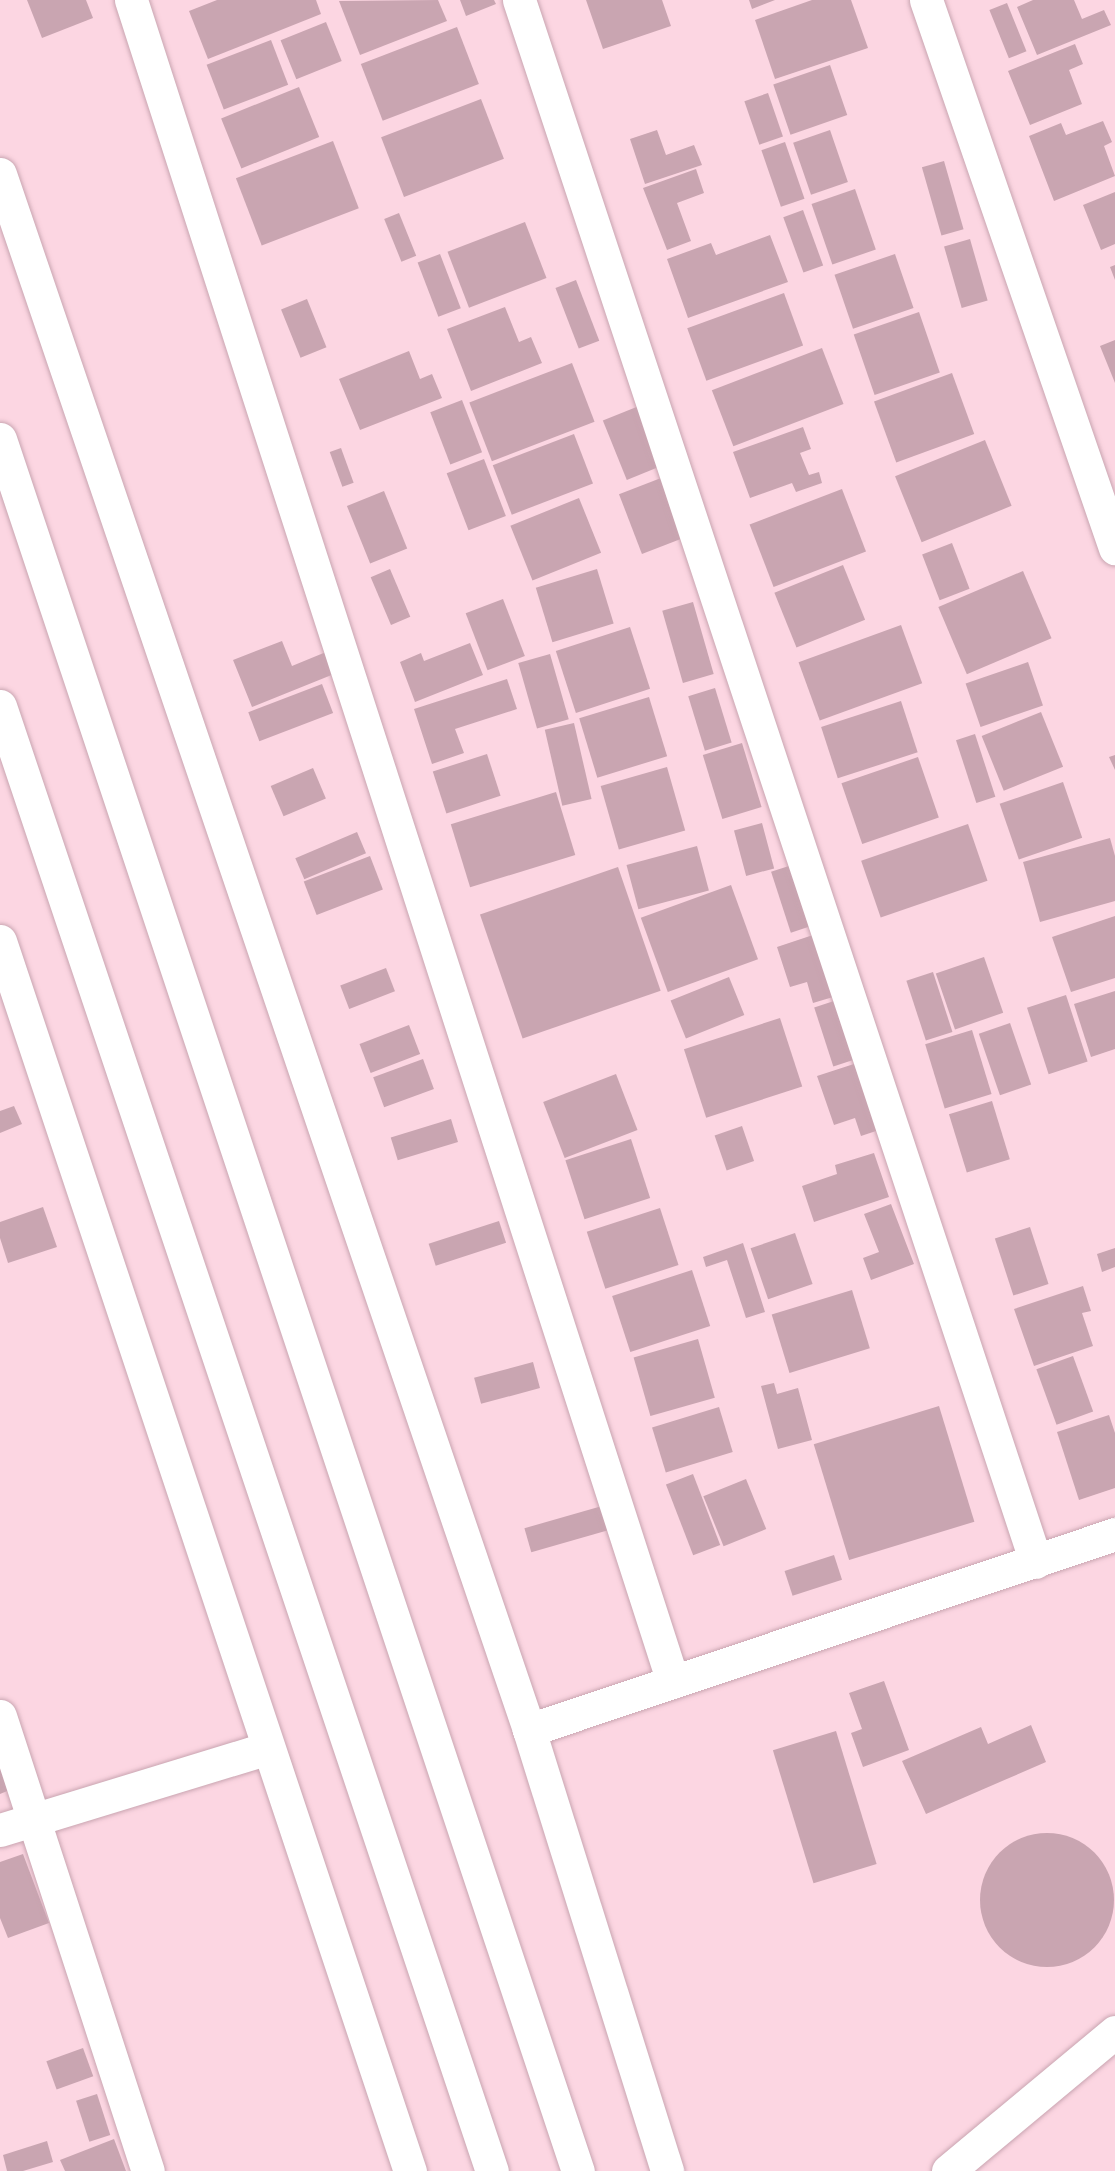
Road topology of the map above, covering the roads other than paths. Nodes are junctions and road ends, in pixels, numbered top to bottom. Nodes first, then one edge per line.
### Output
1 (131, 0) edge
2 (519, 0) edge
3 (926, 0) edge
4 (0, 174) edge
5 (0, 439) edge
6 (1115, 548) edge
7 (0, 706) edge
8 (0, 941) edge
9 (1115, 1534) edge
10 (1036, 1562) junction
11 (673, 1682) junction
12 (0, 1716) edge
13 (529, 1730) junction
14 (268, 1748) junction
15 (33, 1819) junction
16 (0, 1830) edge
17 (1115, 2032) edge
18 (952, 2170) edge
19 (148, 2171) edge
20 (410, 2171) edge
21 (492, 2171) edge
22 (578, 2171) edge
23 (667, 2171) edge

1 - 11 street
2 - 10 street
3 - 6 street
4 - 13 street
5 - 22 street
7 - 21 street
8 - 14 street
9 - 10 street
10 - 11 street
11 - 13 street
12 - 15 street
13 - 23 street
14 - 15 street
14 - 20 street
15 - 16 street
15 - 19 street
17 - 18 street

